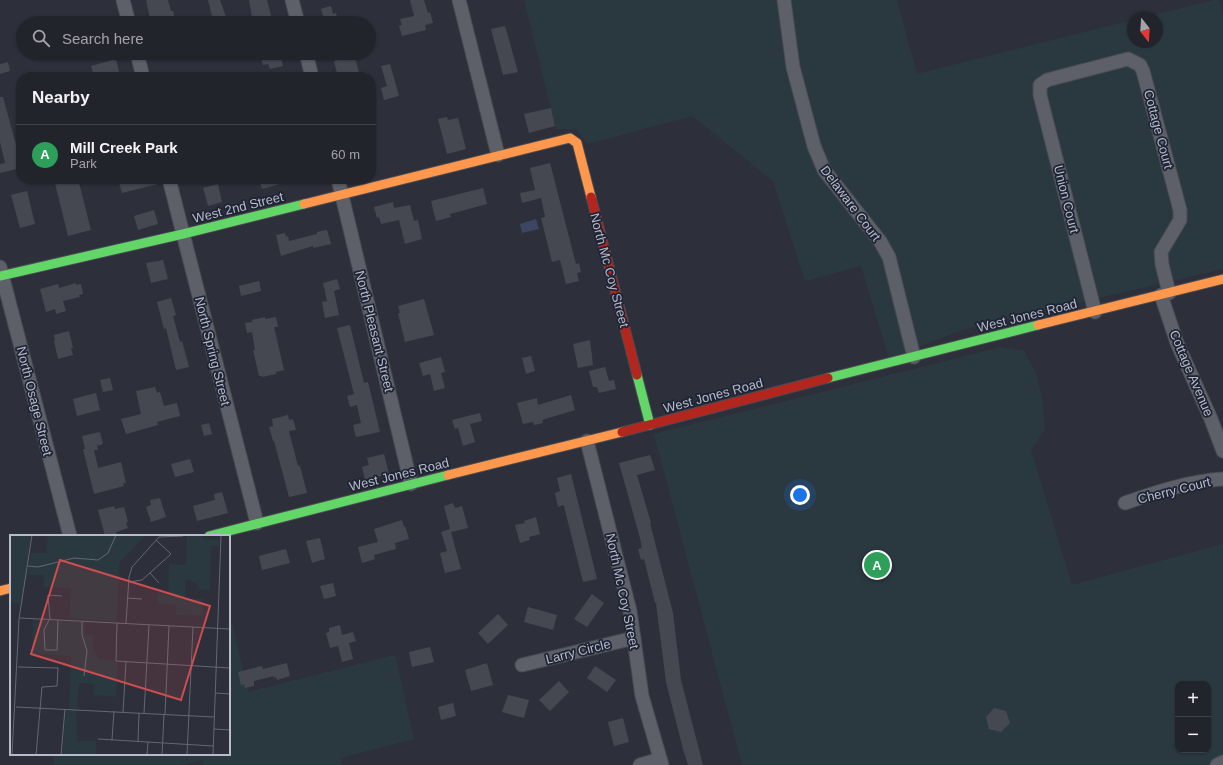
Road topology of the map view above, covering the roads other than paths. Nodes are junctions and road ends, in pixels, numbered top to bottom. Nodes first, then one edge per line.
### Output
1 (123, 0) edge
2 (292, 0) edge
3 (459, 0) edge
4 (784, 0) edge
5 (127, 16) edge
6 (296, 16) edge
7 (139, 60) edge
8 (308, 60) edge
9 (142, 72) edge
10 (311, 72) edge
11 (1040, 85) joint
12 (574, 140) joint
13 (498, 155) junction
14 (170, 184) edge
15 (339, 184) edge
16 (342, 194) junction
17 (183, 234) junction
18 (1, 273) edge
19 (1223, 279) edge
20 (1165, 294) junction
21 (1095, 312) junction
22 (914, 357) junction
23 (650, 425) junction
24 (587, 441) junction
25 (1223, 451) edge
26 (1223, 479) edge
27 (412, 484) junction
28 (1125, 503) dead end
29 (257, 524) junction
30 (70, 535) edge
31 (213, 535) edge
32 (10, 588) edge
33 (0, 591) edge
34 (634, 638) junction
35 (522, 665) dead end
36 (661, 762) edge
37 (1223, 762) edge
38 (640, 765) edge
39 (1217, 765) edge

1 - 5 street
2 - 6 street
3 - 13 street
4 - 22 street, Delaware Court
7 - 9 street
8 - 10 street
11 - 20 street, Cottage Court
11 - 21 street, Union Court
12 - 13 street, West 2nd Street
12 - 23 street, North Mc Coy Street
13 - 16 street, West 2nd Street
14 - 17 street, North Spring Street
15 - 16 street, North Pleasant Street
16 - 17 street, West 2nd Street
16 - 27 street, North Pleasant Street
17 - 18 street, West 2nd Street
17 - 29 street, North Spring Street
18 - 30 street, North Osage Street
19 - 20 street, West Jones Road
20 - 21 street, West Jones Road
20 - 25 street, Cottage Avenue
21 - 22 street, West Jones Road
22 - 23 street, West Jones Road
23 - 24 street, West Jones Road
24 - 27 street, West Jones Road
24 - 34 street, North Mc Coy Street
26 - 28 street, Cherry Court
27 - 29 street, West Jones Road
29 - 31 street, West Jones Road
32 - 33 street
34 - 35 street, Larry Circle
34 - 36 street, North Mc Coy Street
36 - 38 street
37 - 39 street

